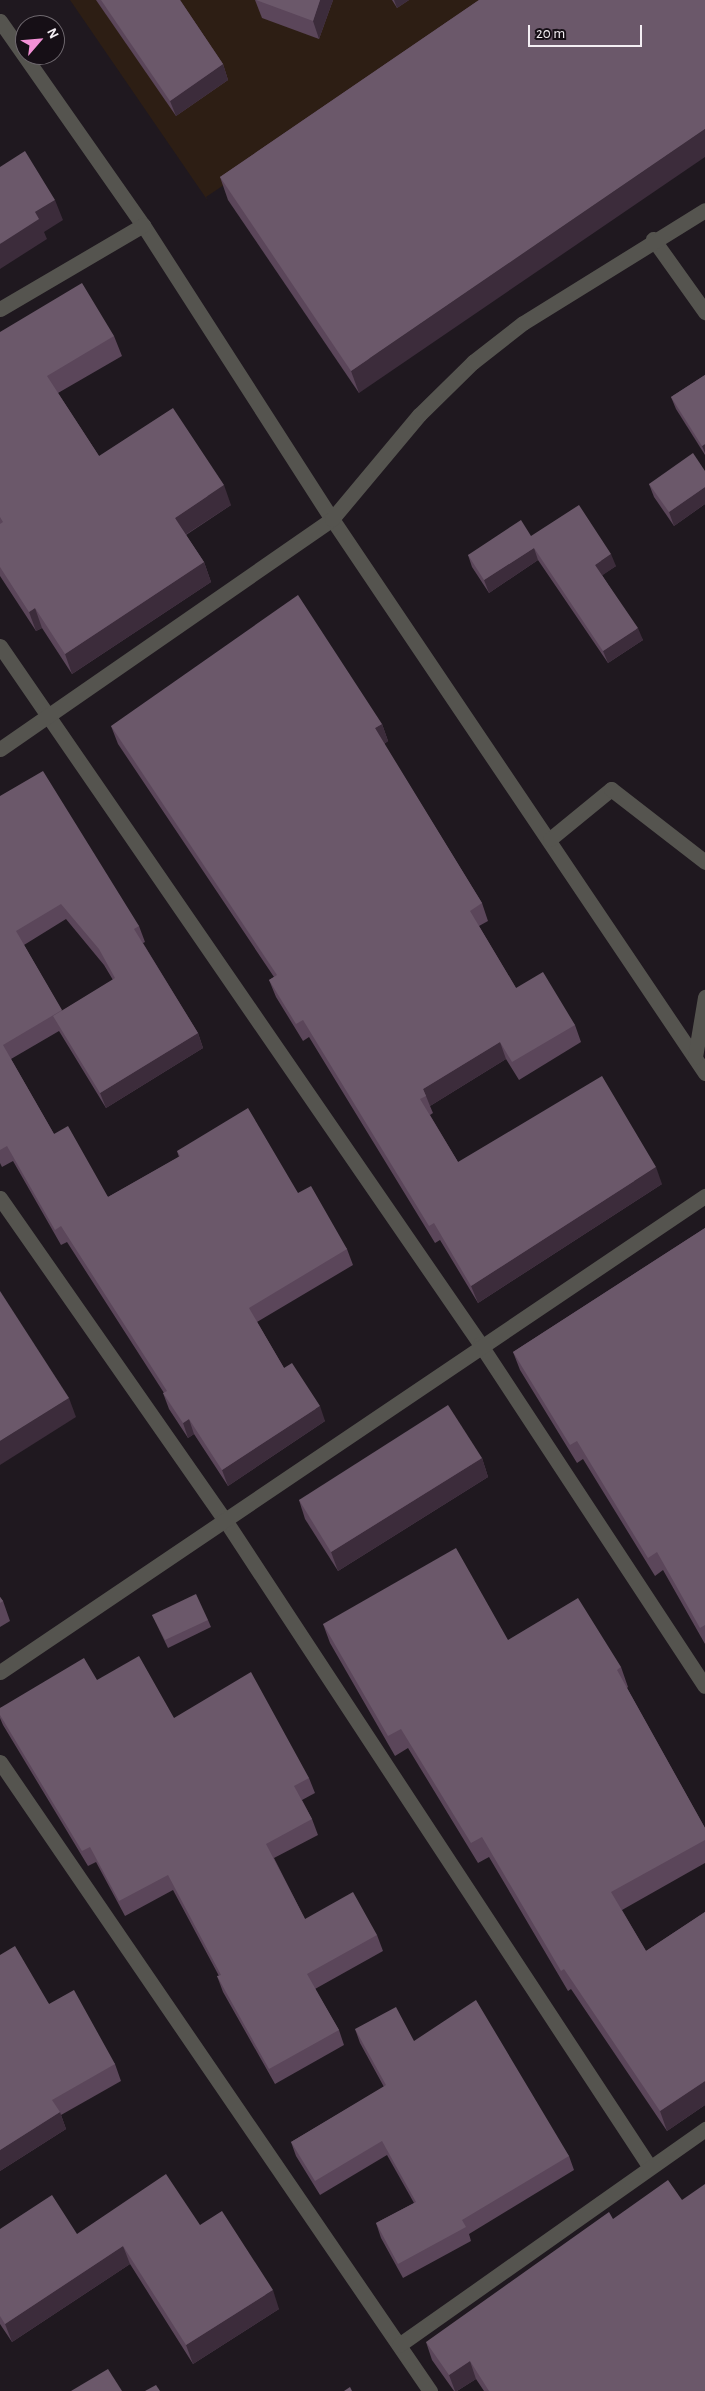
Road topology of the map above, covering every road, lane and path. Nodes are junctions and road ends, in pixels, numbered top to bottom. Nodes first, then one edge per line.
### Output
1 (0, 21) edge
2 (705, 210) edge
3 (143, 225) junction
4 (653, 239) junction
5 (0, 310) edge
6 (705, 312) edge
7 (332, 519) junction
8 (0, 646) edge
9 (48, 716) junction
10 (0, 749) edge
11 (550, 839) junction
12 (705, 862) edge
13 (705, 997) edge
14 (695, 1058) junction
15 (705, 1073) edge
16 (705, 1196) edge
17 (0, 1198) edge
18 (480, 1344) junction
19 (224, 1520) junction
20 (0, 1672) edge
21 (705, 1686) edge
22 (0, 1762) edge
23 (705, 2129) edge
24 (649, 2166) junction
25 (399, 2345) junction
26 (430, 2391) edge

1 - 3 street
2 - 4 street
3 - 5 street
3 - 7 street
4 - 6 street
4 - 7 street
7 - 9 street
7 - 11 street
8 - 9 street
9 - 10 street
9 - 18 street
11 - 12 street
11 - 14 street
13 - 14 street
14 - 15 street
16 - 18 street
17 - 19 street
18 - 19 street
18 - 21 street
19 - 20 street
19 - 24 street
22 - 25 street
23 - 24 street
24 - 25 street
25 - 26 street

